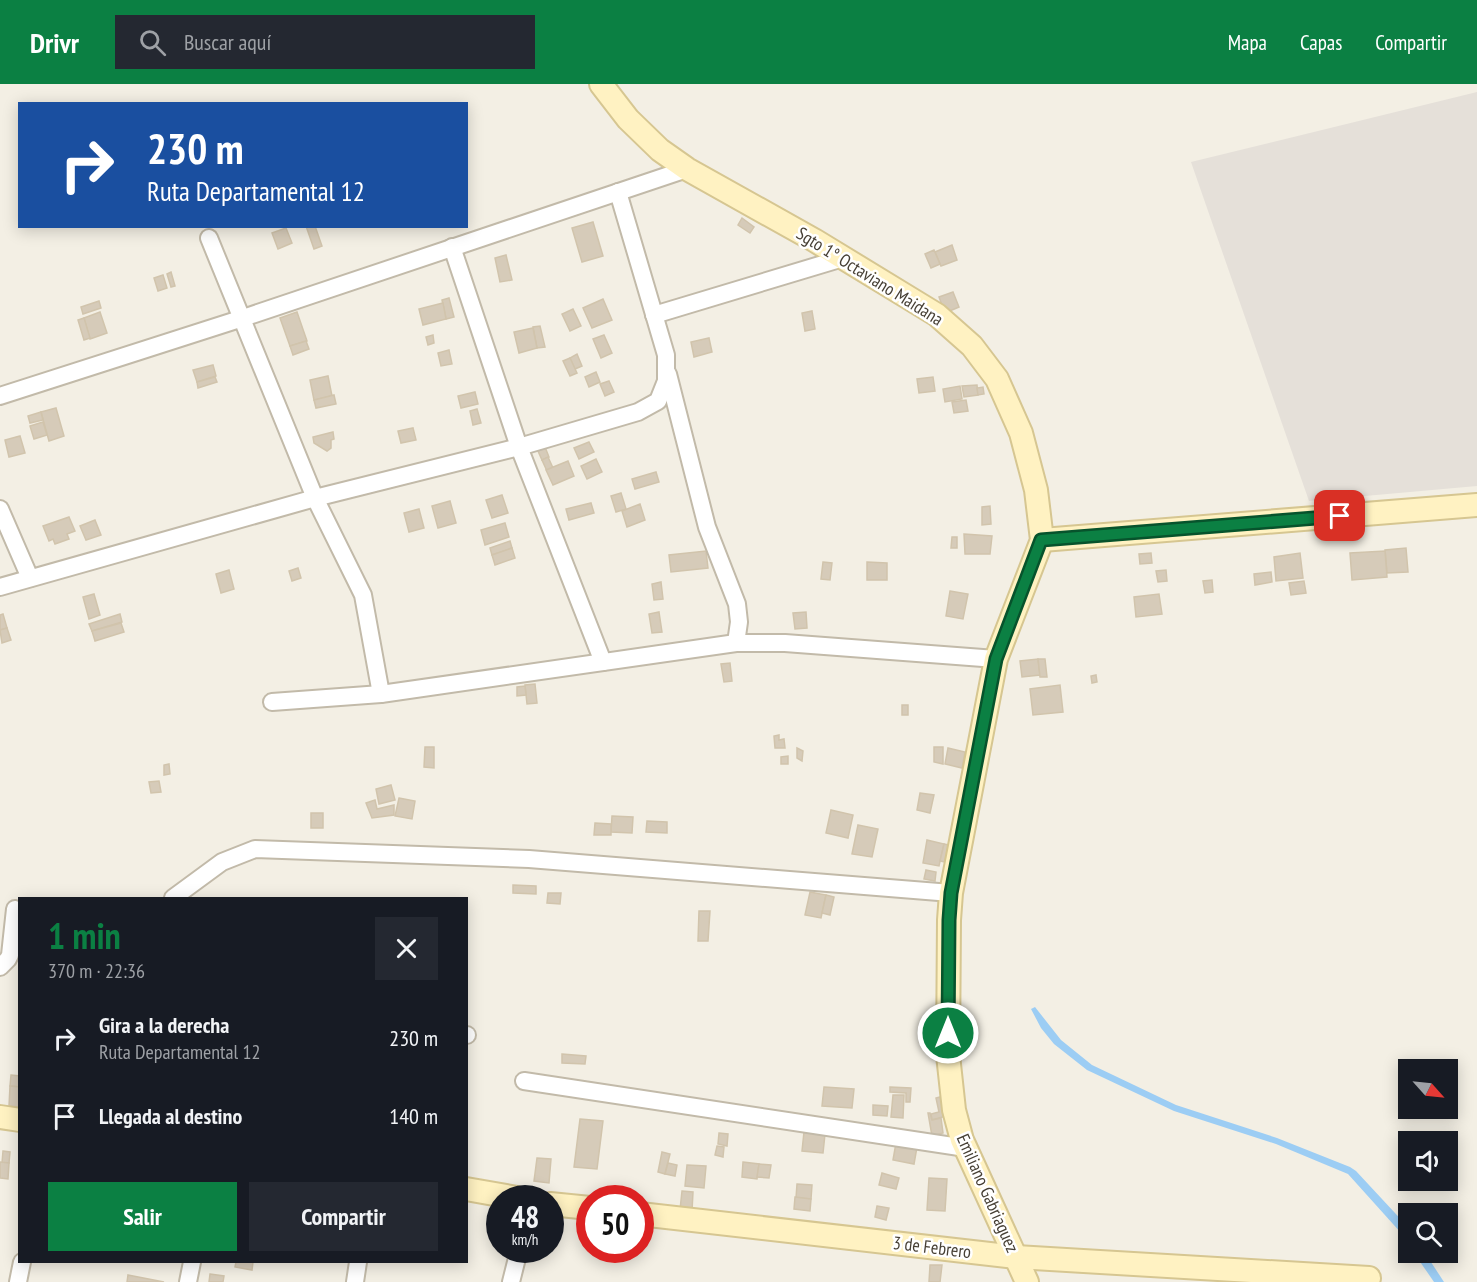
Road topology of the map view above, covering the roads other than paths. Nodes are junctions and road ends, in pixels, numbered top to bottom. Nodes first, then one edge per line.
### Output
1 (602, 84) edge
2 (687, 169) junction
3 (618, 192) junction
4 (209, 238) dead end
5 (452, 247) junction
6 (843, 258) junction
7 (654, 315) junction
8 (243, 318) junction
9 (666, 367) junction
10 (0, 396) edge
11 (519, 447) junction
12 (315, 498) junction
13 (1477, 505) edge
14 (0, 509) edge
15 (1041, 540) junction
16 (30, 578) junction
17 (0, 587) edge
18 (736, 643) junction
19 (996, 659) junction
20 (603, 662) junction
21 (381, 694) junction
22 (272, 702) dead end
23 (951, 893) junction
24 (174, 897) edge
25 (11, 909) edge
26 (0, 966) edge
27 (525, 1081) dead end
28 (0, 1117) edge
29 (18, 1120) edge
30 (966, 1148) junction
31 (468, 1189) edge
32 (486, 1193) edge
33 (654, 1216) edge
34 (1016, 1257) junction
35 (22, 1263) edge
36 (192, 1263) edge
37 (358, 1263) edge
38 (516, 1263) edge
39 (1369, 1278) dead end
40 (18, 1282) edge
41 (188, 1282) edge
42 (356, 1282) edge
43 (511, 1282) edge
44 (1027, 1282) edge

1 - 2 main road, Sgto 1° Octaviano Maidana
2 - 3 street
2 - 6 main road, Sgto 1° Octaviano Maidana
3 - 5 street
3 - 7 street
4 - 8 street
5 - 8 street
5 - 11 street
6 - 7 street
6 - 15 main road, Sgto 1° Octaviano Maidana
7 - 9 street
8 - 10 street
8 - 12 street
9 - 11 street
9 - 18 street
11 - 12 street
11 - 20 street
12 - 16 street
12 - 21 street
13 - 15 main road
14 - 16 street
15 - 19 main road, Emiliano Gabriaguez
16 - 17 street
18 - 19 street
18 - 20 street
19 - 23 main road, Emiliano Gabriaguez
20 - 21 street
21 - 22 street
23 - 24 street
23 - 30 main road, Emiliano Gabriaguez
25 - 26 street
27 - 30 street
28 - 29 main road
30 - 34 main road, Emiliano Gabriaguez
31 - 32 main road
33 - 34 main road, 3 de Febrero
34 - 39 main road, 3 de Febrero
34 - 44 main road, Emiliano Gabriaguez
35 - 40 street
36 - 41 street
37 - 42 street
38 - 43 street

